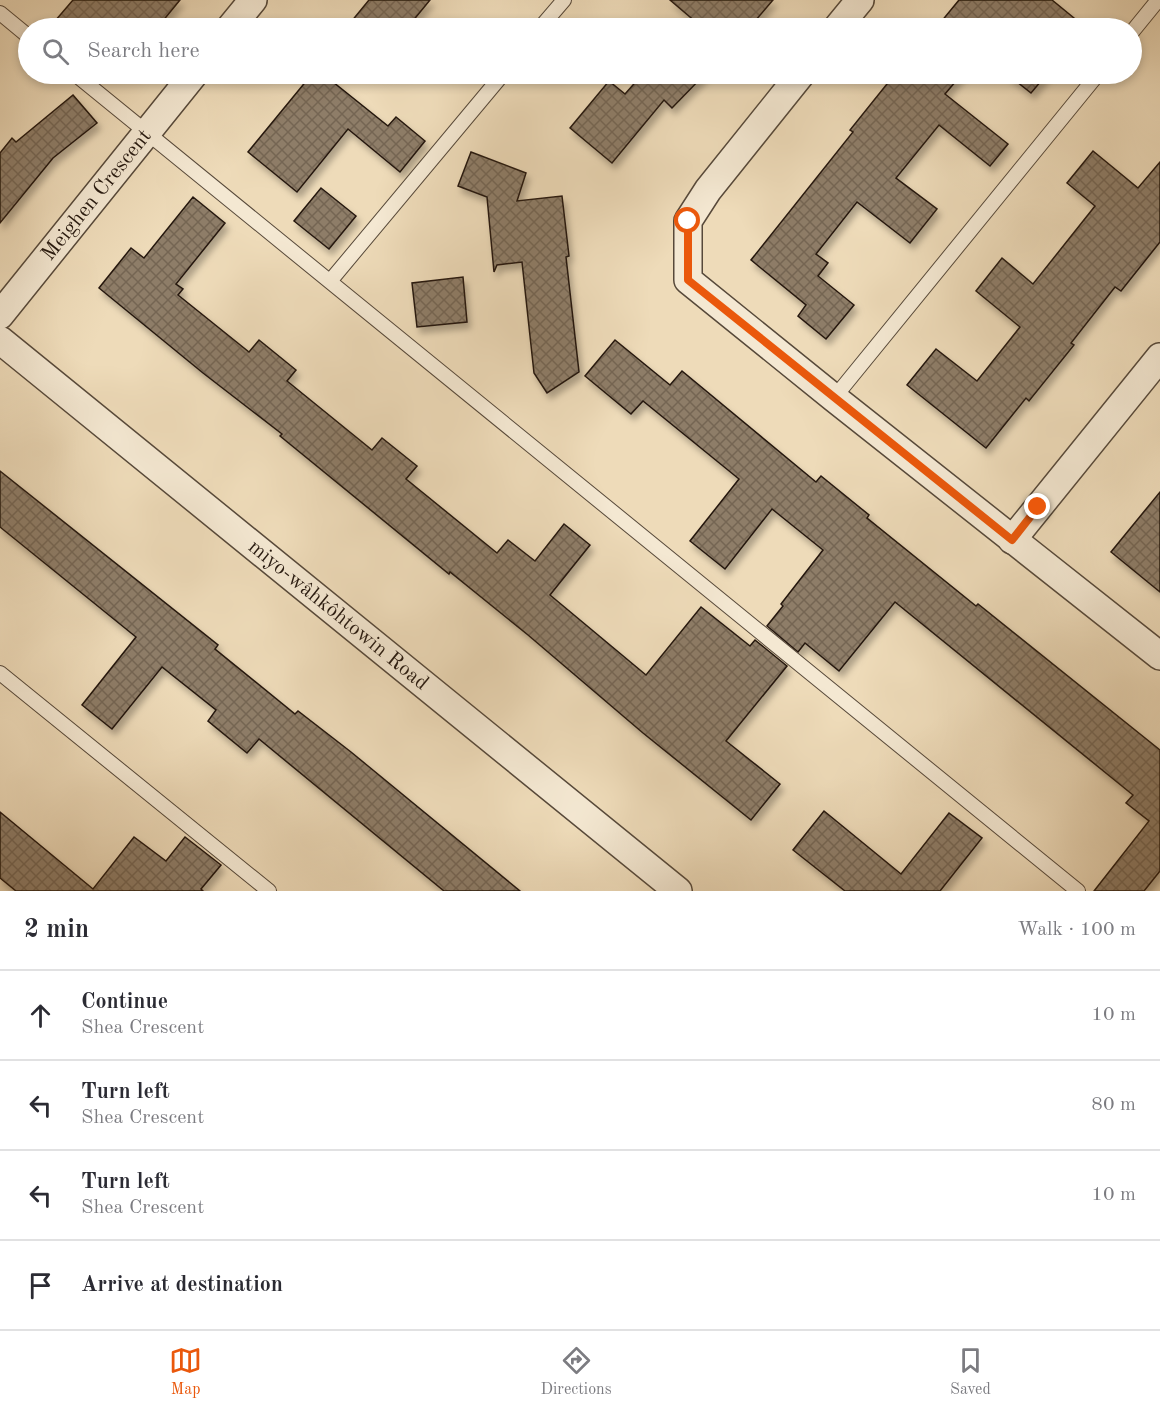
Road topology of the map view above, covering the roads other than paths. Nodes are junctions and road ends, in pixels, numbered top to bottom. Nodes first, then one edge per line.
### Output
1 (253, 0) edge
2 (564, 0) edge
3 (860, 0) edge
4 (1158, 0) edge
5 (0, 13) edge
6 (238, 18) edge
7 (549, 18) edge
8 (845, 18) edge
9 (1142, 19) edge
10 (18, 28) edge
11 (88, 84) edge
12 (186, 84) edge
13 (495, 84) edge
14 (793, 84) edge
15 (1090, 84) edge
16 (148, 131) junction
17 (331, 280) junction
18 (0, 315) edge
19 (0, 340) edge
20 (1160, 357) edge
21 (834, 398) junction
22 (1012, 540) junction
23 (1160, 656) edge
24 (0, 673) edge
25 (269, 891) edge
26 (678, 891) edge
27 (1078, 891) edge

1 - 6 street
2 - 7 lane
3 - 8 street
4 - 9 lane
5 - 10 lane
11 - 16 lane
12 - 16 street, Meighen Crescent
13 - 17 lane
14 - 21 street
15 - 21 lane
16 - 17 lane
16 - 18 street, Meighen Crescent
17 - 27 lane
19 - 26 street, miyo-wâhkôhtowin Road
20 - 22 street
21 - 22 street
22 - 23 street
24 - 25 lane

